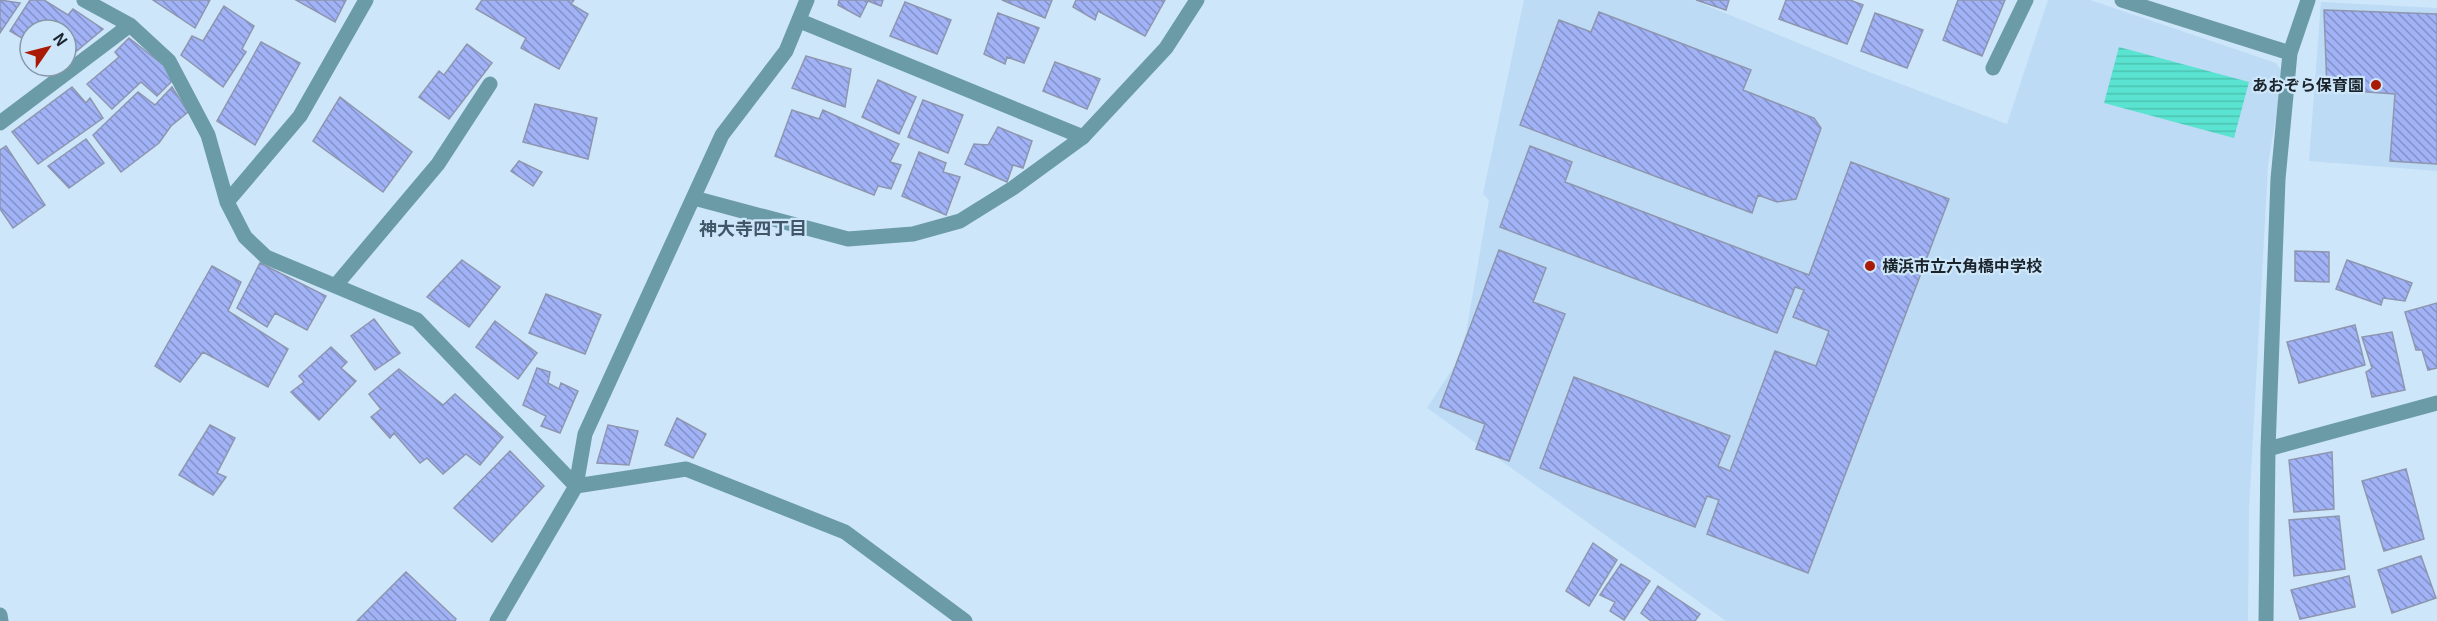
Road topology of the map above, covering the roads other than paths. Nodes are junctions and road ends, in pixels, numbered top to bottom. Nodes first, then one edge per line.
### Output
1 (84, 0) edge
2 (366, 0) edge
3 (807, 0) edge
4 (1197, 0) edge
5 (2026, 0) edge
6 (2122, 0) edge
7 (2308, 0) edge
8 (800, 21) junction
9 (130, 25) junction
10 (2290, 53) junction
11 (1993, 68) dead end
12 (490, 84) dead end
13 (0, 123) edge
14 (1083, 137) junction
15 (694, 198) junction
16 (227, 202) junction
17 (336, 285) junction
18 (2437, 403) edge
19 (2268, 449) junction
20 (576, 486) junction
21 (0, 615) edge
22 (1, 621) edge
23 (497, 621) edge
24 (965, 621) edge
25 (2266, 621) edge

1 - 9 street
2 - 16 street
3 - 8 street
4 - 14 street
5 - 11 street
6 - 10 street
7 - 10 street
8 - 14 street
8 - 15 street
9 - 13 street
9 - 16 street
10 - 19 street
12 - 17 street
14 - 15 street
15 - 20 street
16 - 17 street
17 - 20 street
18 - 19 street
19 - 25 street
20 - 23 street
20 - 24 street
21 - 22 street

